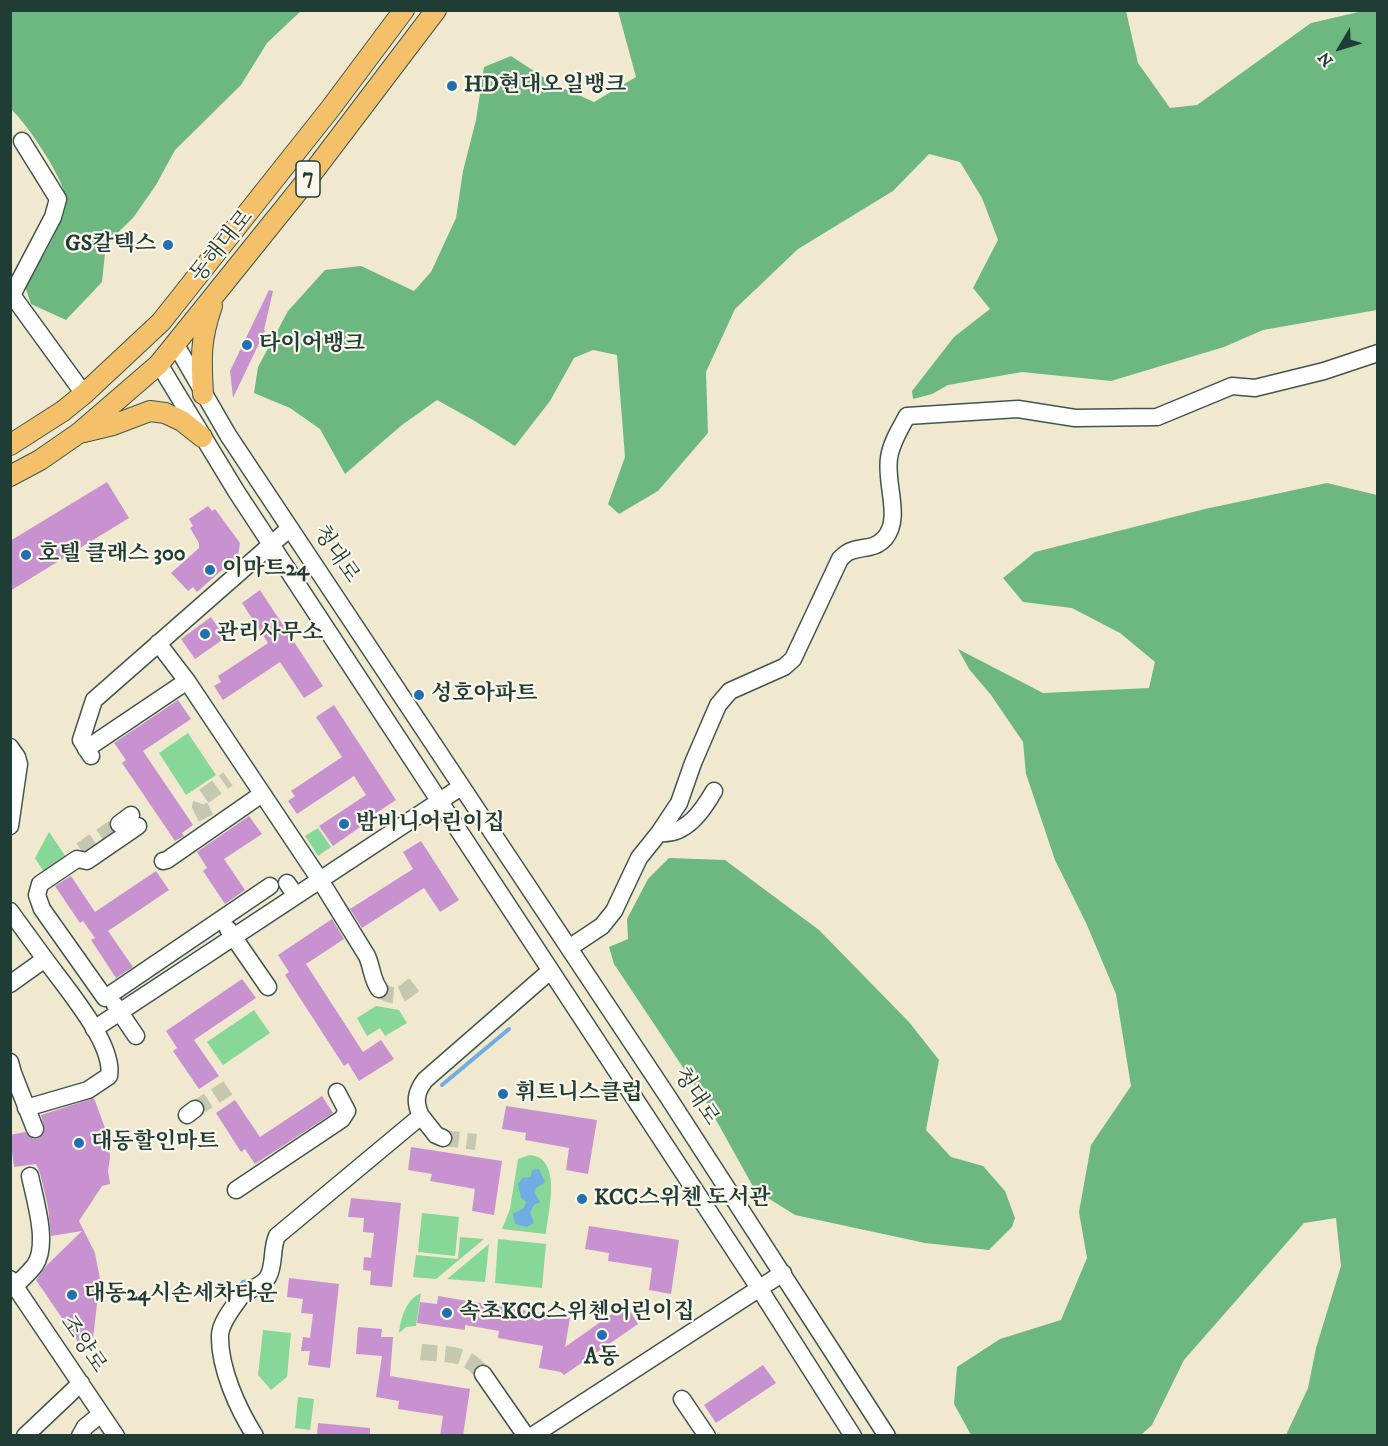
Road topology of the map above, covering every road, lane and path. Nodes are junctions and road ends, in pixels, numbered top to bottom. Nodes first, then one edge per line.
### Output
1 (404, 10) edge
2 (436, 10) edge
3 (22, 141) dead end
4 (217, 293) junction
5 (160, 322) junction
6 (144, 339) junction
7 (176, 345) junction
8 (1377, 353) edge
9 (159, 364) junction
10 (84, 394) junction
11 (203, 394) junction
12 (79, 433) junction
13 (202, 437) junction
14 (10, 445) edge
15 (10, 476) edge
16 (290, 528) junction
17 (270, 544) junction
18 (158, 643) junction
19 (187, 681) junction
20 (10, 747) edge
21 (461, 787) junction
22 (714, 791) dead end
23 (262, 794) junction
24 (439, 802) junction
25 (129, 822) dead end
26 (10, 826) edge
27 (659, 833) junction
28 (163, 861) dead end
29 (320, 880) junction
30 (270, 886) dead end
31 (10, 911) edge
32 (230, 931) junction
33 (569, 948) junction
34 (45, 959) junction
35 (550, 971) junction
36 (10, 984) edge
37 (268, 987) dead end
38 (379, 989) dead end
39 (116, 1007) junction
40 (94, 1029) junction
41 (136, 1036) dead end
42 (10, 1062) edge
43 (337, 1092) dead end
44 (26, 1108) junction
45 (421, 1116) junction
46 (35, 1129) dead end
47 (443, 1138) tunnel mouth
48 (30, 1176) dead end
49 (236, 1190) dead end
50 (783, 1273) junction
51 (13, 1283) edge
52 (759, 1288) junction
53 (810, 1315) junction
54 (483, 1374) tunnel mouth
55 (81, 1383) junction
56 (682, 1399) dead end
57 (101, 1414) junction
58 (25, 1436) edge
59 (80, 1436) edge
60 (116, 1436) edge
61 (255, 1436) edge
62 (526, 1436) edge
63 (532, 1436) edge
64 (707, 1436) edge
65 (853, 1436) edge
66 (887, 1436) edge
67 (900, 1436) edge

1 - 5 main road, 동해대로 / 7
2 - 4 main road, 동해대로 / 7
3 - 10 street
4 - 7 main road, 동해대로 / 7
4 - 11 main road
5 - 6 main road, 동해대로 / 7
5 - 7 main road
6 - 9 main road
6 - 10 main road, 동해대로 / 7
7 - 9 main road, 동해대로 / 7
7 - 11 street, 청대로
8 - 27 street
9 - 12 main road, 동해대로 / 7
9 - 13 street
10 - 14 main road, 동해대로 / 7
11 - 16 street, 청대로
12 - 13 main road
12 - 15 main road, 동해대로 / 7
13 - 17 street
16 - 17 street
16 - 21 street, 청대로
17 - 18 street
17 - 24 street
18 - 19 street
18 - 19 street
19 - 23 street
20 - 26 street
21 - 24 street
21 - 33 street, 청대로
22 - 27 street
23 - 28 street
23 - 29 street
24 - 29 street
24 - 35 street
25 - 30 street
27 - 33 street
29 - 32 street
29 - 38 street
31 - 34 street
32 - 37 street
32 - 39 street
33 - 50 street, 청대로
34 - 36 street
34 - 40 street
35 - 45 street
35 - 52 street
39 - 40 street
39 - 41 street
40 - 44 street
42 - 44 street
43 - 49 street
44 - 46 street
45 - 47 street
45 - 61 street
48 - 51 street
50 - 52 street
50 - 53 street, 청대로
51 - 55 street, 조양로
52 - 63 street
52 - 65 street
53 - 66 street, 청대로
53 - 67 street
54 - 62 street
55 - 57 street, 조양로
55 - 58 street
56 - 64 street
57 - 59 street
57 - 60 street, 조양로

